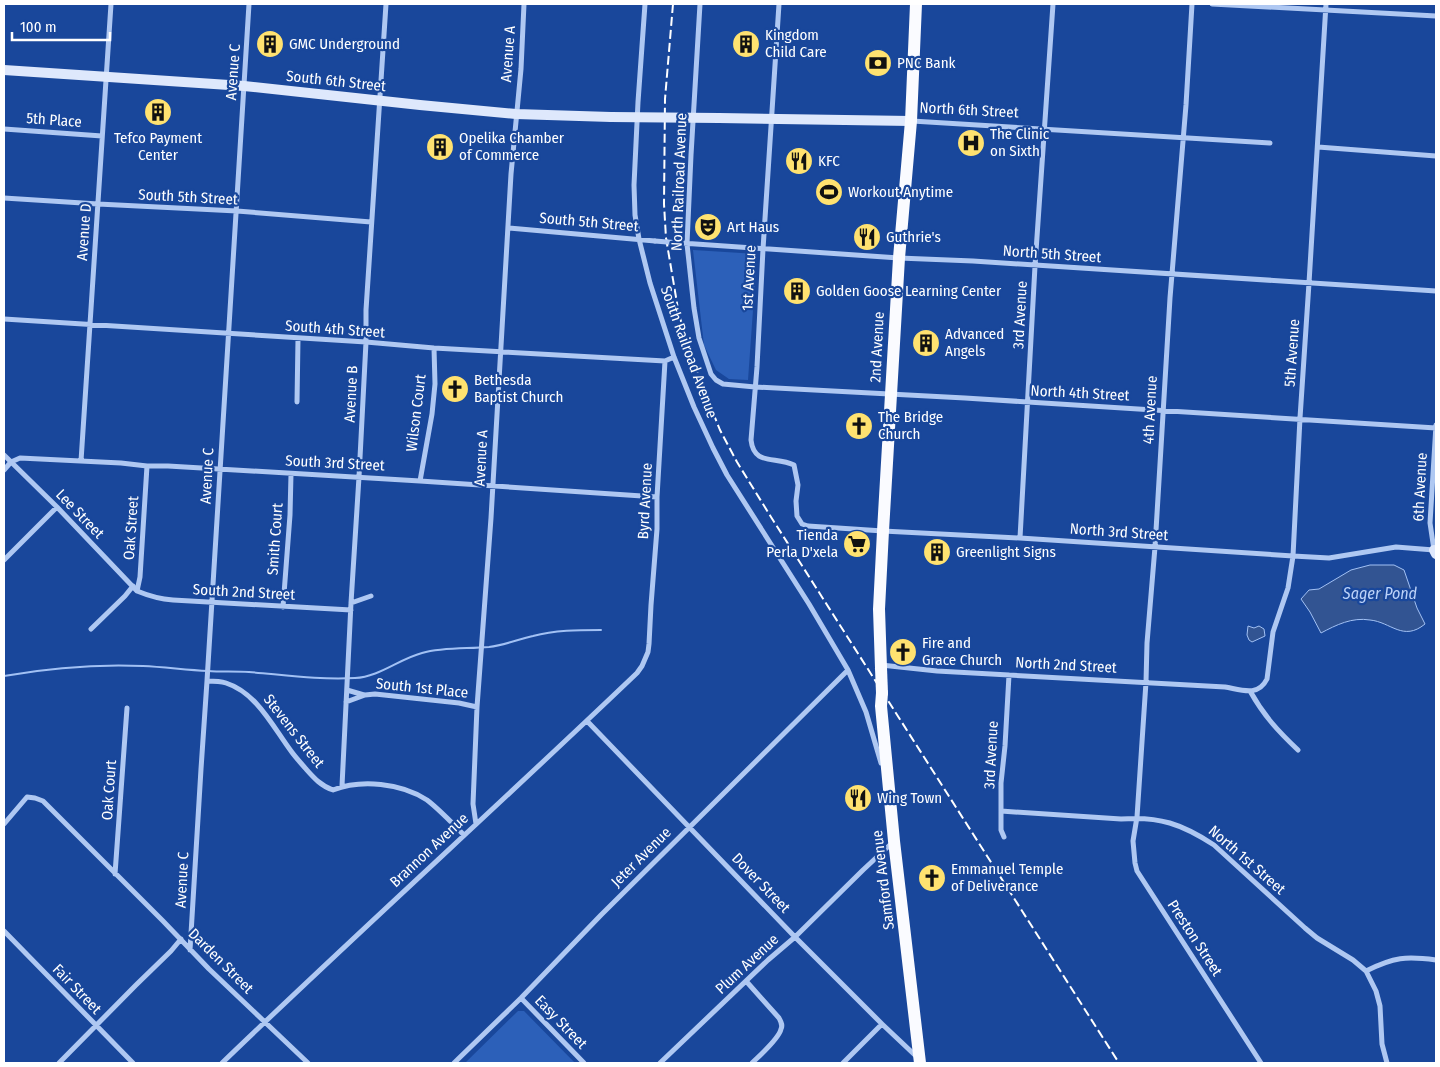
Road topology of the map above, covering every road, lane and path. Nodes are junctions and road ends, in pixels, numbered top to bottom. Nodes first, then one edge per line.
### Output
1 (111, 4) edge
2 (250, 4) edge
3 (386, 4) edge
4 (524, 4) edge
5 (645, 4) edge
6 (700, 4) edge
7 (779, 4) edge
8 (916, 4) edge
9 (1053, 4) edge
10 (1192, 4) edge
11 (1212, 4) edge
12 (1260, 5) edge
13 (1325, 7) edge
14 (1436, 16) edge
15 (4, 70) edge
16 (107, 78) junction
17 (244, 86) junction
18 (380, 101) junction
19 (516, 114) junction
20 (666, 117) joint
21 (772, 119) junction
22 (911, 121) junction
23 (4, 129) edge
24 (1045, 129) junction
25 (102, 136) junction
26 (1183, 137) junction
27 (1270, 143) dead end
28 (1318, 147) junction
29 (1436, 156) edge
30 (4, 198) edge
31 (98, 204) junction
32 (236, 211) junction
33 (371, 222) junction
34 (509, 228) junction
35 (639, 239) junction
36 (667, 242) joint
37 (685, 243) junction
38 (763, 249) junction
39 (899, 258) junction
40 (1035, 266) junction
41 (1172, 275) junction
42 (1310, 283) junction
43 (1436, 291) edge
44 (4, 319) edge
45 (90, 325) junction
46 (228, 334) junction
47 (298, 338) junction
48 (366, 342) junction
49 (434, 348) junction
50 (500, 351) junction
51 (674, 357) junction
52 (665, 361) junction
53 (723, 384) joint
54 (755, 387) junction
55 (891, 394) junction
56 (297, 402) dead end
57 (1027, 402) junction
58 (1162, 410) junction
59 (1300, 418) junction
60 (1436, 427) edge
61 (4, 455) edge
62 (81, 461) junction
63 (11, 462) junction
64 (147, 466) junction
65 (220, 469) junction
66 (4, 470) edge
67 (292, 474) junction
68 (360, 477) junction
69 (420, 481) junction
70 (492, 486) junction
71 (657, 497) junction
72 (57, 507) junction
73 (802, 524) joint
74 (883, 532) junction
75 (1020, 538) junction
76 (1155, 547) junction
77 (1435, 552) edge
78 (1293, 556) junction
79 (4, 560) edge
80 (135, 588) junction
81 (372, 596) dead end
82 (212, 602) junction
83 (351, 603) junction
84 (283, 607) junction
85 (351, 610) junction
86 (91, 629) dead end
87 (648, 652) joint
88 (881, 667) junction
89 (848, 670) junction
90 (1009, 675) junction
91 (207, 682) junction
92 (1146, 682) junction
93 (347, 690) junction
94 (1250, 691) junction
95 (882, 693) joint
96 (365, 695) junction
97 (346, 702) junction
98 (477, 706) junction
99 (128, 708) dead end
100 (587, 721) junction
101 (1298, 750) dead end
102 (888, 785) junction
103 (342, 786) junction
104 (1002, 811) junction
105 (1137, 817) junction
106 (4, 824) edge
107 (476, 824) junction
108 (689, 828) junction
109 (464, 835) junction
110 (1004, 837) dead end
111 (894, 841) junction
112 (115, 874) junction
113 (4, 931) edge
114 (795, 936) junction
115 (181, 939) junction
116 (190, 950) junction
117 (1436, 960) edge
118 (1366, 971) junction
119 (746, 981) junction
120 (520, 998) junction
121 (265, 1022) junction
122 (882, 1024) junction
123 (95, 1026) junction
124 (920, 1061) edge
125 (59, 1063) edge
126 (133, 1063) edge
127 (222, 1063) edge
128 (308, 1063) edge
129 (454, 1063) edge
130 (584, 1063) edge
131 (660, 1063) edge
132 (752, 1063) edge
133 (843, 1063) edge
134 (1261, 1063) edge
135 (1387, 1063) edge

1 - 16 street, Avenue D
2 - 17 street, Avenue C
3 - 18 street, Avenue B
4 - 19 street, Avenue A
5 - 35 street, South Railroad Avenue
6 - 37 street, North Railroad Avenue
7 - 21 street, 1st Avenue
8 - 22 main road, 2nd Avenue
9 - 24 street, 3rd Avenue
10 - 26 street, 4th Avenue
11 - 12 street
12 - 13 street
13 - 14 street
13 - 28 street, 5th Avenue
15 - 16 street, South 6th Street
16 - 17 street, South 6th Street
16 - 25 street, Avenue D
17 - 18 street, South 6th Street
17 - 32 street, Avenue C
18 - 19 street, South 6th Street
18 - 33 street, Avenue B
19 - 20 street, South 6th Street, bridge
19 - 34 street, Avenue A
20 - 21 street, North 6th Street, bridge
21 - 22 street, North 6th Street
21 - 38 street, 1st Avenue
22 - 24 street, North 6th Street
22 - 39 main road, 2nd Avenue
23 - 25 street, 5th Place
24 - 26 street, North 6th Street
24 - 40 street, 3rd Avenue
25 - 31 street, Avenue D
26 - 27 street, North 6th Street
26 - 41 street, 4th Avenue
28 - 29 street
28 - 42 street, 5th Avenue
30 - 31 street, South 5th Street
31 - 32 street, South 5th Street
31 - 45 street, Avenue D
32 - 33 street, South 5th Street
32 - 46 street, Avenue C
33 - 48 street, Avenue B
34 - 35 street, South 5th Street
34 - 50 street, Avenue A
35 - 36 street, South 5th Street, bridge
35 - 51 street, South Railroad Avenue
36 - 37 street, North 5th Street
37 - 38 street, North 5th Street
37 - 53 street, North Railroad Avenue
38 - 39 street, North 5th Street
38 - 54 street, 1st Avenue
39 - 40 street, North 5th Street
39 - 55 main road, 2nd Avenue
40 - 41 street, North 5th Street
40 - 57 street, 3rd Avenue
41 - 42 street, North 5th Street
41 - 58 street, 4th Avenue
42 - 43 street, North 5th Street
42 - 59 street, 5th Avenue
44 - 45 street, South 4th Street
45 - 46 street, South 4th Street
45 - 62 street, Avenue D
46 - 47 street, South 4th Street
46 - 65 street, Avenue C
47 - 48 street, South 4th Street
47 - 56 street
48 - 49 street, South 4th Street
48 - 68 street, Avenue B
49 - 50 street, South 4th Street
49 - 69 street, Wilson Court
50 - 52 street, South 4th Street
50 - 70 street, Avenue A
51 - 52 street
51 - 89 street, South Railroad Avenue
52 - 71 street, Byrd Avenue
53 - 54 street, North 4th Street
54 - 55 street, North 4th Street
54 - 73 street, 1st Avenue
55 - 57 street, North 4th Street
55 - 74 main road, 2nd Avenue
57 - 58 street, North 4th Street
57 - 75 street, 3rd Avenue
58 - 59 street, North 4th Street
58 - 76 street, 4th Avenue
59 - 60 street, North 4th Street
59 - 78 street, 5th Avenue
60 - 77 street, 6th Avenue
61 - 63 street, Lee Street
62 - 63 street, South 3rd Street
62 - 64 street, South 3rd Street
63 - 66 street
63 - 72 street, Lee Street
64 - 65 street, South 3rd Street
64 - 80 street, Oak Street
65 - 67 street, South 3rd Street
65 - 82 street, Avenue C
67 - 68 street, South 3rd Street
67 - 84 street, Smith Court
68 - 69 street, South 3rd Street
68 - 83 street, Avenue B
69 - 70 street, South 3rd Street
70 - 71 street, South 3rd Street
70 - 98 street, Avenue A
71 - 87 street, Byrd Avenue
72 - 79 street
72 - 80 street, Lee Street
73 - 74 street, North 3rd Street
74 - 75 street, North 3rd Street
74 - 88 main road, 2nd Avenue
75 - 76 street, North 3rd Street
76 - 78 street, North 3rd Street
76 - 92 street, 4th Avenue
77 - 78 street, North 3rd Street
78 - 94 street, 5th Avenue
80 - 82 street, South 2nd Street
80 - 86 street
81 - 83 street
82 - 84 street, South 2nd Street
82 - 91 street, Avenue C
83 - 85 street, Avenue B
84 - 85 street, South 2nd Street
85 - 93 street, Avenue B
87 - 100 street, Brannon Avenue
88 - 90 street, North 2nd Street
88 - 95 main road, 2nd Avenue, bridge
89 - 102 street, South Railroad Avenue
89 - 108 street, Jeter Avenue
90 - 92 street, North 2nd Street
90 - 104 street, 3rd Avenue
91 - 103 street, Stevens Street
91 - 116 street, Avenue C
92 - 94 street, North 2nd Street
92 - 105 street, 4th Avenue
93 - 96 street, South 1st Place
93 - 97 street, Avenue B
94 - 101 street
95 - 102 main road, Samford Avenue
96 - 97 street, South 1st Place
96 - 98 street, South 1st Place
97 - 103 street, Avenue B
98 - 107 street, Avenue A
99 - 112 street, Oak Court
100 - 107 street, Brannon Avenue
100 - 108 street, Dover Street
102 - 111 main road, Samford Avenue
103 - 109 street, Stevens Street
104 - 105 street, North 1st Street
104 - 110 street, 3rd Avenue
105 - 118 street, North 1st Street
105 - 134 street, Preston Street
106 - 112 street, Darden Street
107 - 109 street, Brannon Avenue
108 - 114 street, Dover Street
108 - 120 street, Jeter Avenue
109 - 121 street, Brannon Avenue
111 - 114 street, Plum Avenue
111 - 124 main road, Samford Avenue
112 - 115 street, Darden Street
113 - 123 street, Fair Street
114 - 119 street, Plum Avenue
114 - 122 street, Dover Street
115 - 116 street, Darden Street
115 - 123 street
116 - 121 street, Darden Street
117 - 118 street
118 - 135 street
119 - 131 street, Plum Avenue
119 - 132 street
120 - 129 street, Jeter Avenue
120 - 130 street, Easy Street
121 - 127 street, Brannon Avenue
121 - 128 street, Darden Street
122 - 124 street, Dover Street
122 - 133 street
123 - 125 street
123 - 126 street, Fair Street

